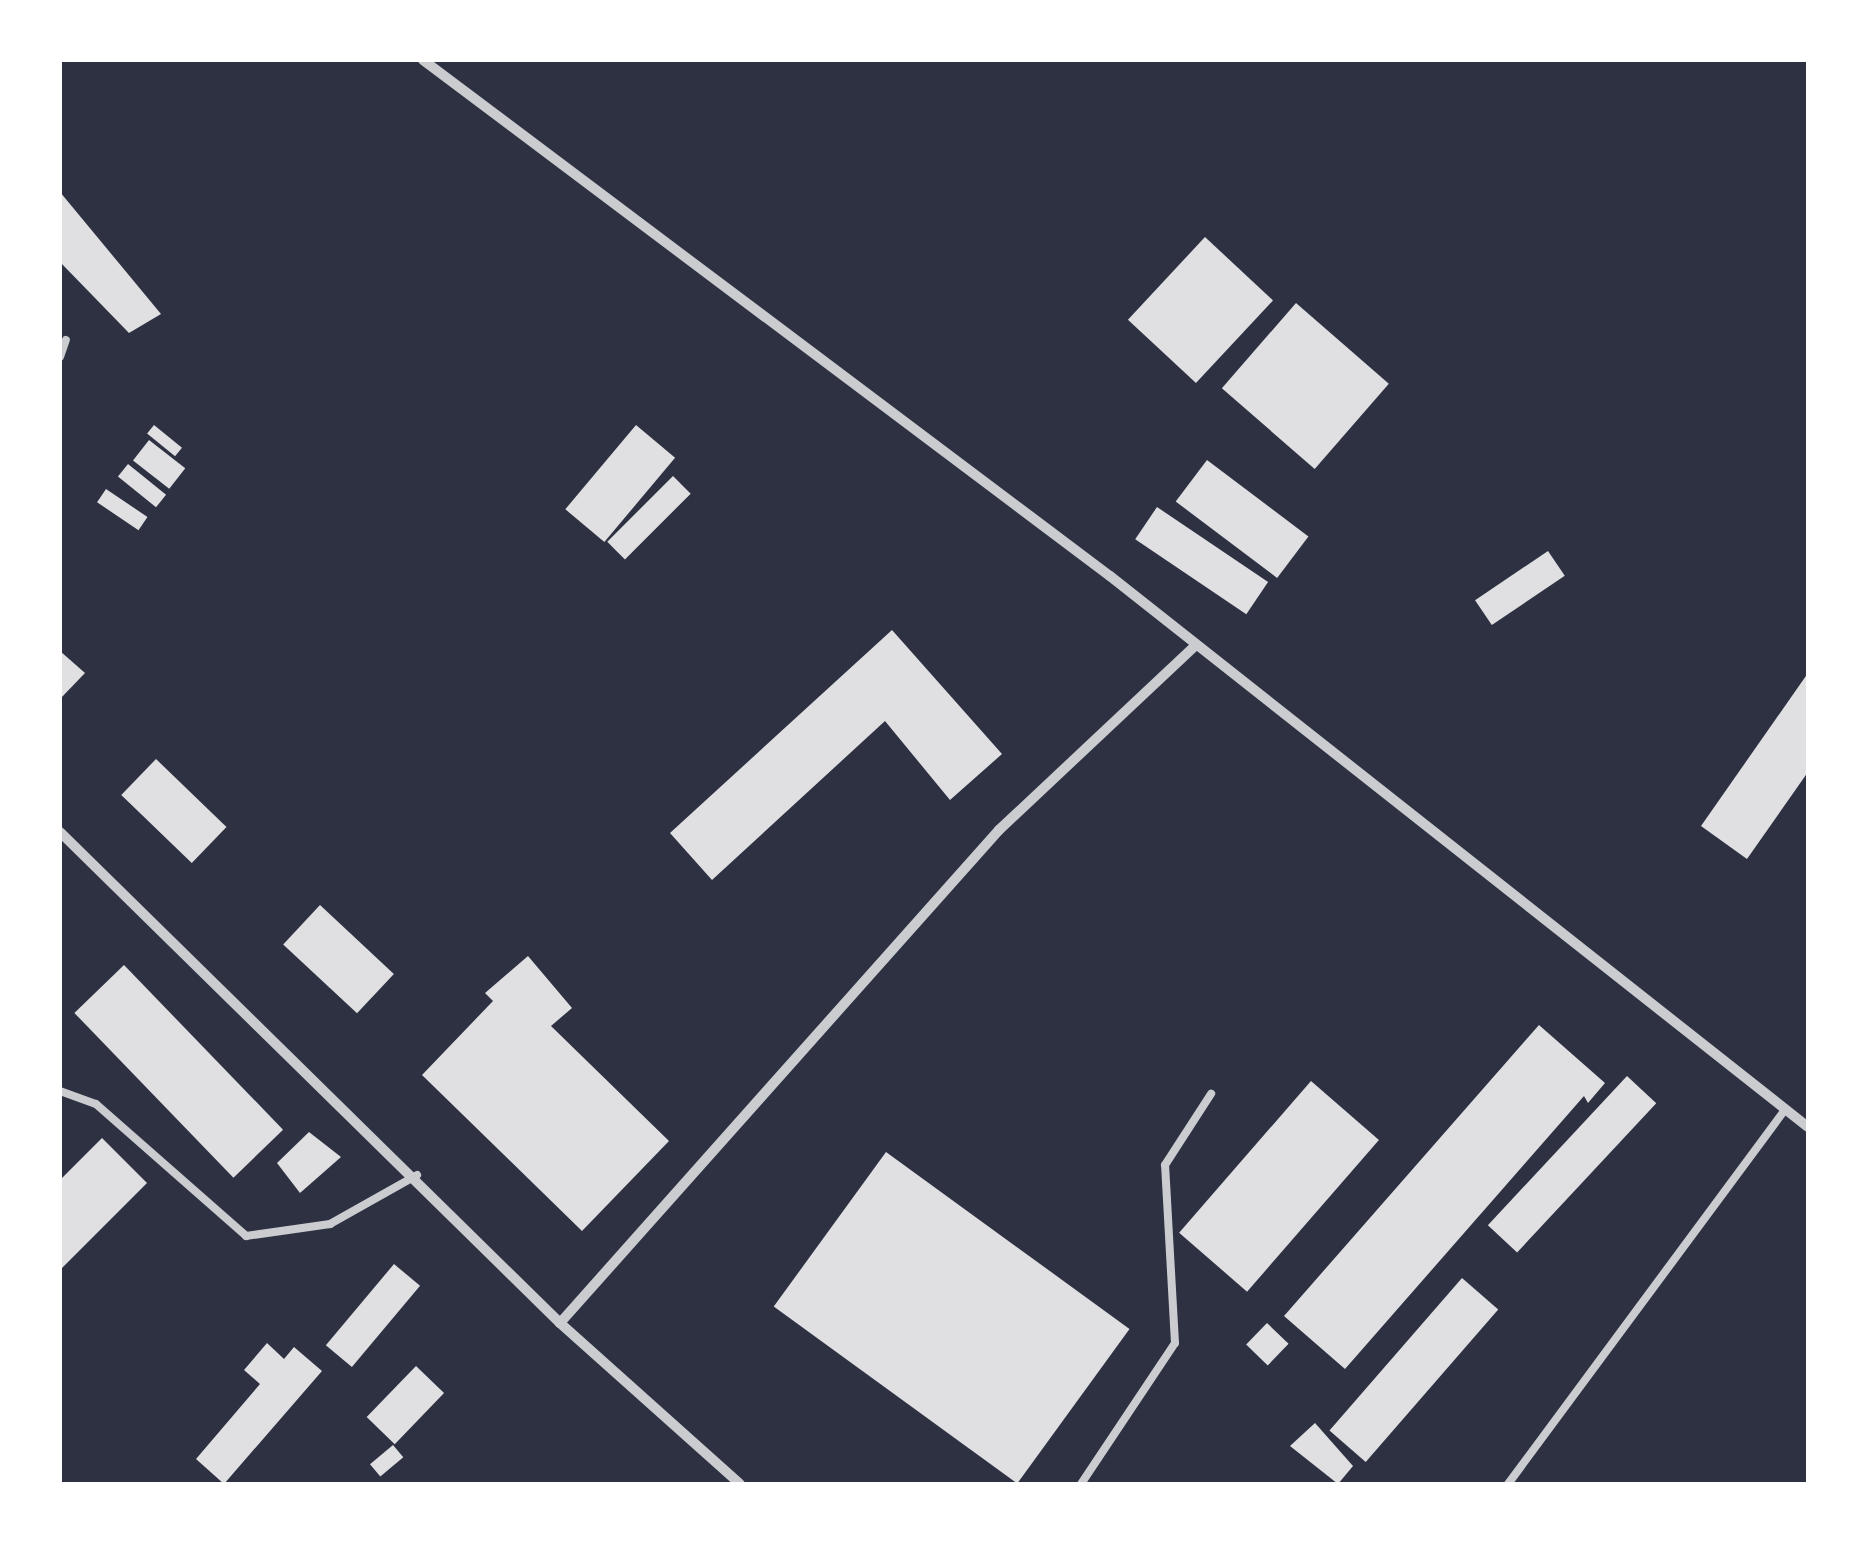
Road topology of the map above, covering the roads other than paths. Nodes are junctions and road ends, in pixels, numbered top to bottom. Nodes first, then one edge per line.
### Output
1 (423, 60) edge
2 (66, 340) dead end
3 (60, 357) edge
4 (1196, 645) junction
5 (60, 832) edge
6 (60, 1091) edge
7 (1210, 1094) dead end
8 (1785, 1109) junction
9 (1808, 1127) edge
10 (417, 1175) junction
11 (560, 1323) junction
12 (740, 1484) edge
13 (1080, 1484) edge
14 (1508, 1484) edge

1 - 4 street
2 - 3 lane
4 - 8 street
4 - 11 street
5 - 10 street
6 - 10 lane
7 - 13 lane
8 - 9 street
8 - 14 lane
10 - 11 street
11 - 12 street

